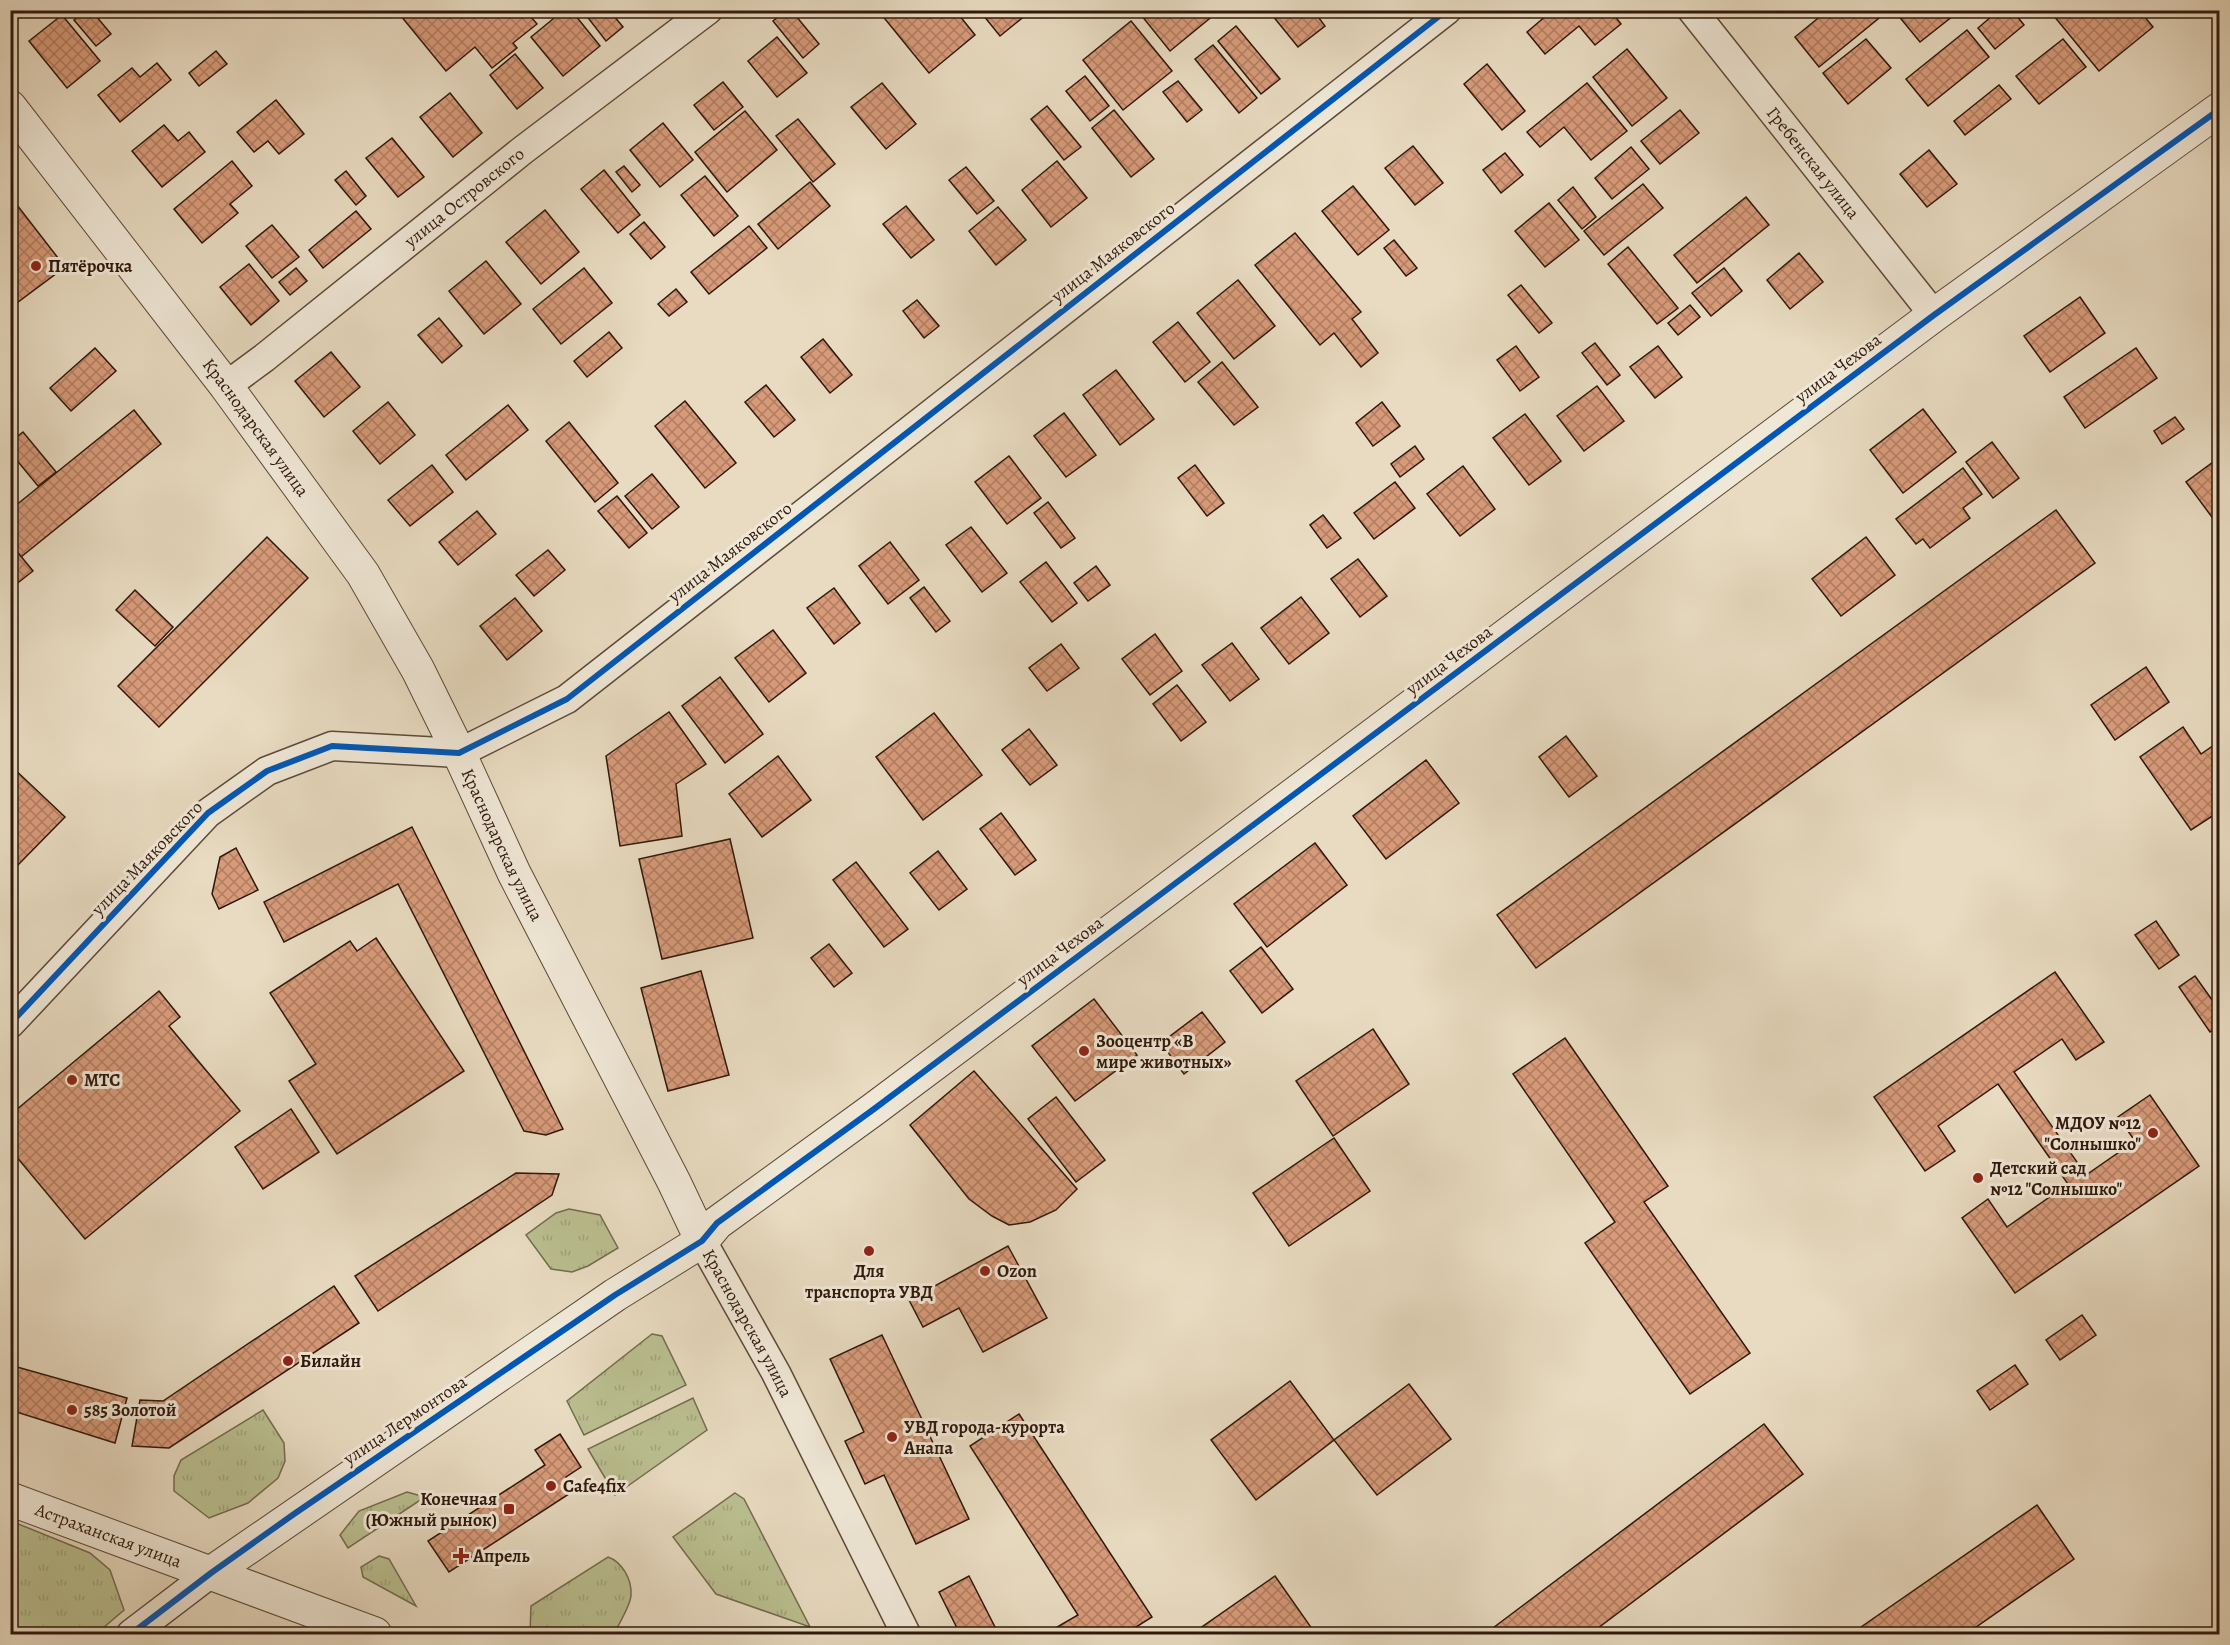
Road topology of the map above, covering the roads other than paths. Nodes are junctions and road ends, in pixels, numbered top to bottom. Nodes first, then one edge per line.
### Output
1 (708, 10) edge
2 (1447, 10) edge
3 (1692, 10) edge
4 (10, 107) edge
5 (2220, 109) edge
6 (1934, 315) junction
7 (226, 386) junction
8 (459, 753) junction
9 (10, 1024) edge
10 (702, 1241) junction
11 (10, 1499) edge
12 (211, 1573) junction
13 (131, 1635) edge
14 (375, 1635) edge
15 (906, 1635) edge

1 - 7 street, улица Островского
2 - 8 street, улица Маяковского
3 - 6 street, Гребенская улица
4 - 7 street, Краснодарская улица
5 - 6 street, улица Чехова
6 - 10 street, улица Чехова
7 - 8 street, Краснодарская улица
8 - 9 street, улица Маяковского
8 - 10 street, Краснодарская улица
10 - 12 street, улица Лермонтова
10 - 15 street, Краснодарская улица
11 - 12 street, Астраханская улица
12 - 13 street, улица Лермонтова
12 - 14 street, Астраханская улица

